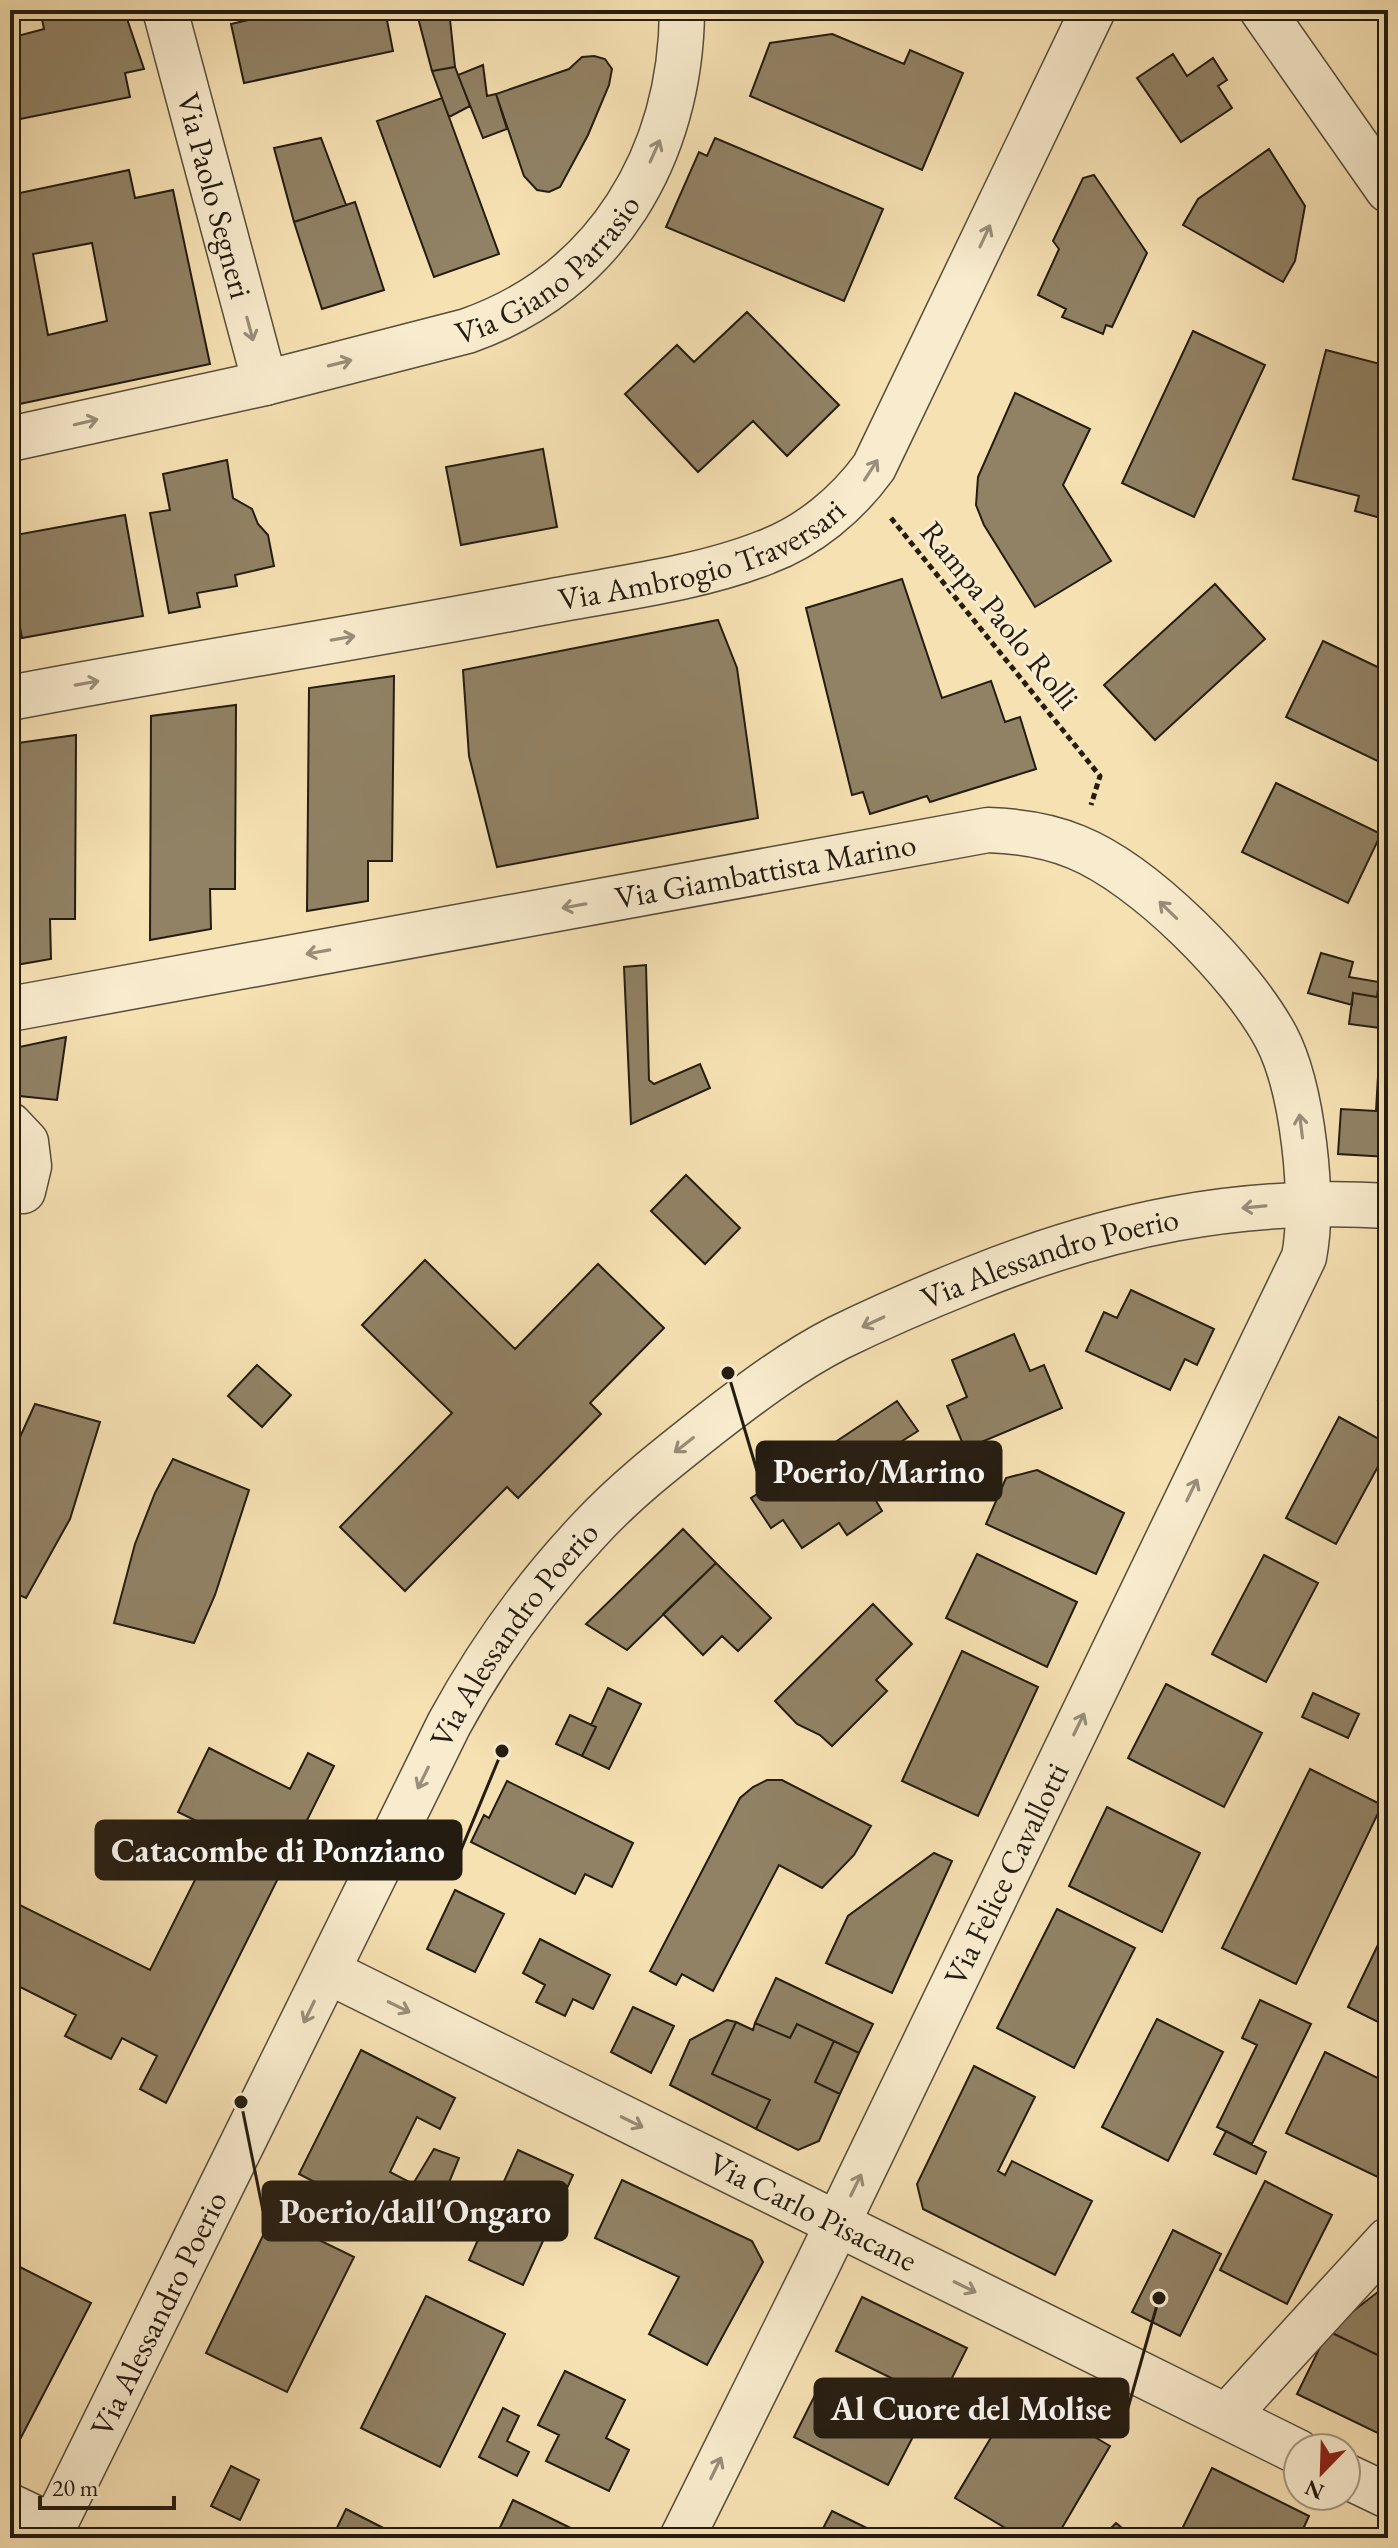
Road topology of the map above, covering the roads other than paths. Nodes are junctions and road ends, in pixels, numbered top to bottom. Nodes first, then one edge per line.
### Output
1 (165, 10) edge
2 (682, 10) edge
3 (1093, 10) edge
4 (1262, 10) edge
5 (1388, 190) edge
6 (265, 383) junction
7 (10, 439) edge
8 (10, 698) edge
9 (10, 1009) edge
10 (10, 1125) edge
11 (23, 1191) dead end
12 (1309, 1204) junction
13 (1388, 1206) edge
14 (329, 1972) junction
15 (837, 2224) junction
16 (1388, 2240) edge
17 (1227, 2416) junction
18 (1282, 2444) edge
19 (1362, 2484) edge
20 (1388, 2496) edge
21 (10, 2506) edge
22 (51, 2533) edge
23 (682, 2538) edge

1 -> 6 street, Via Paolo Segneri
6 -> 2 street, Via Giano Parrasio
8 -> 3 street, Via Ambrogio Traversari
4 - 5 street
7 -> 6 street, Via Giano Parrasio
12 -> 9 street, Via Giambattista Marino
10 - 11 street
12 - 13 street, Via Alessandro Poerio
12 -> 14 street, Via Alessandro Poerio
15 -> 12 street, Via Felice Cavallotti
14 -> 15 street, Via Carlo Pisacane
14 -> 22 street, Via Alessandro Poerio
15 -> 17 street, Via Carlo Pisacane
23 -> 15 street, Via Felice Cavallotti
16 - 17 street
17 - 18 street, Via Carlo Pisacane
19 - 20 street
21 - 22 street

